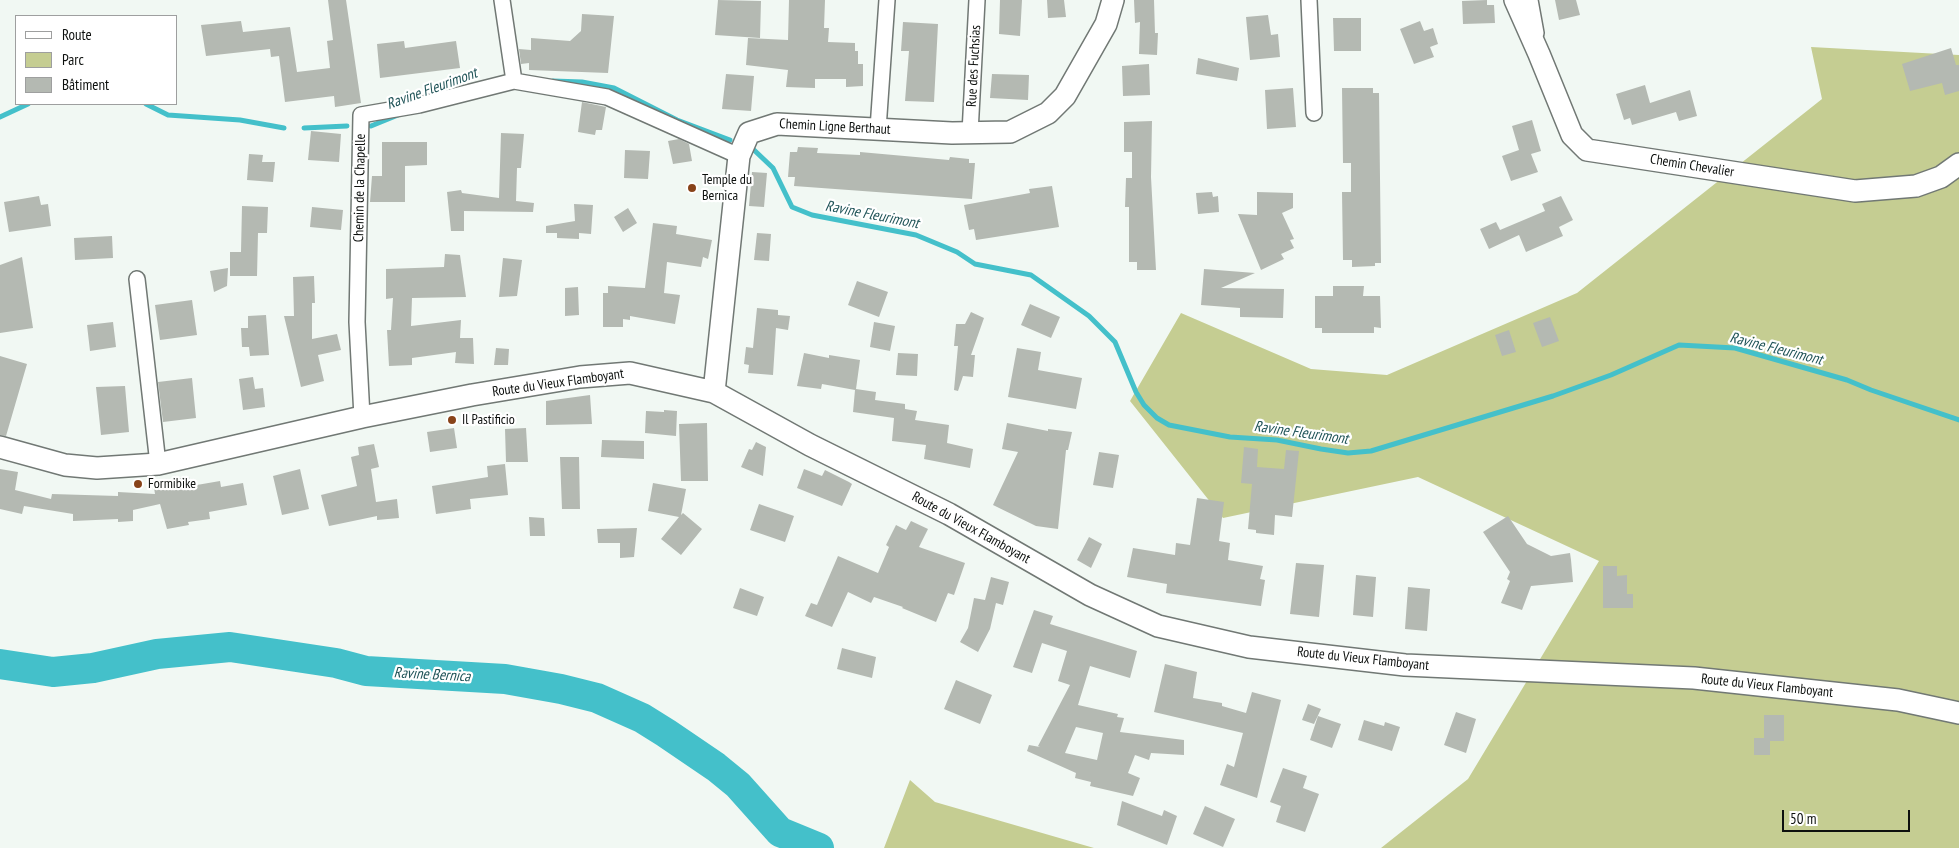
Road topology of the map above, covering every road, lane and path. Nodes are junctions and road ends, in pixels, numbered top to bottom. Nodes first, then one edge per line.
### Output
1 (502, 0) edge
2 (887, 0) edge
3 (977, 0) edge
4 (1114, 0) edge
5 (1309, 0) edge
6 (1515, 0) edge
7 (1530, 0) edge
8 (1539, 54) junction
9 (514, 80) junction
10 (1314, 113) dead end
11 (878, 129) junction
12 (970, 133) junction
13 (739, 156) junction
14 (1959, 164) edge
15 (136, 279) dead end
16 (714, 392) junction
17 (362, 417) junction
18 (0, 447) edge
19 (158, 464) junction
20 (1959, 713) edge

1 - 9 street
2 - 11 street
3 - 12 street, Rue des Fuchsias
4 - 12 main road, Chemin Ligne Berthaut
5 - 10 street
6 - 8 main road, Chemin Chevalier
7 - 8 street
8 - 14 main road, Chemin Chevalier
9 - 13 street, Chemin de la Chapelle
9 - 17 street, Chemin de la Chapelle
11 - 12 main road, Chemin Ligne Berthaut
11 - 13 main road, Chemin Ligne Berthaut
13 - 16 main road, Chemin Ligne Berthaut
15 - 19 street
16 - 17 main road, Route du Vieux Flamboyant
16 - 20 main road, Route du Vieux Flamboyant
17 - 19 main road, Route du Vieux Flamboyant
18 - 19 main road, Route du Vieux Flamboyant

